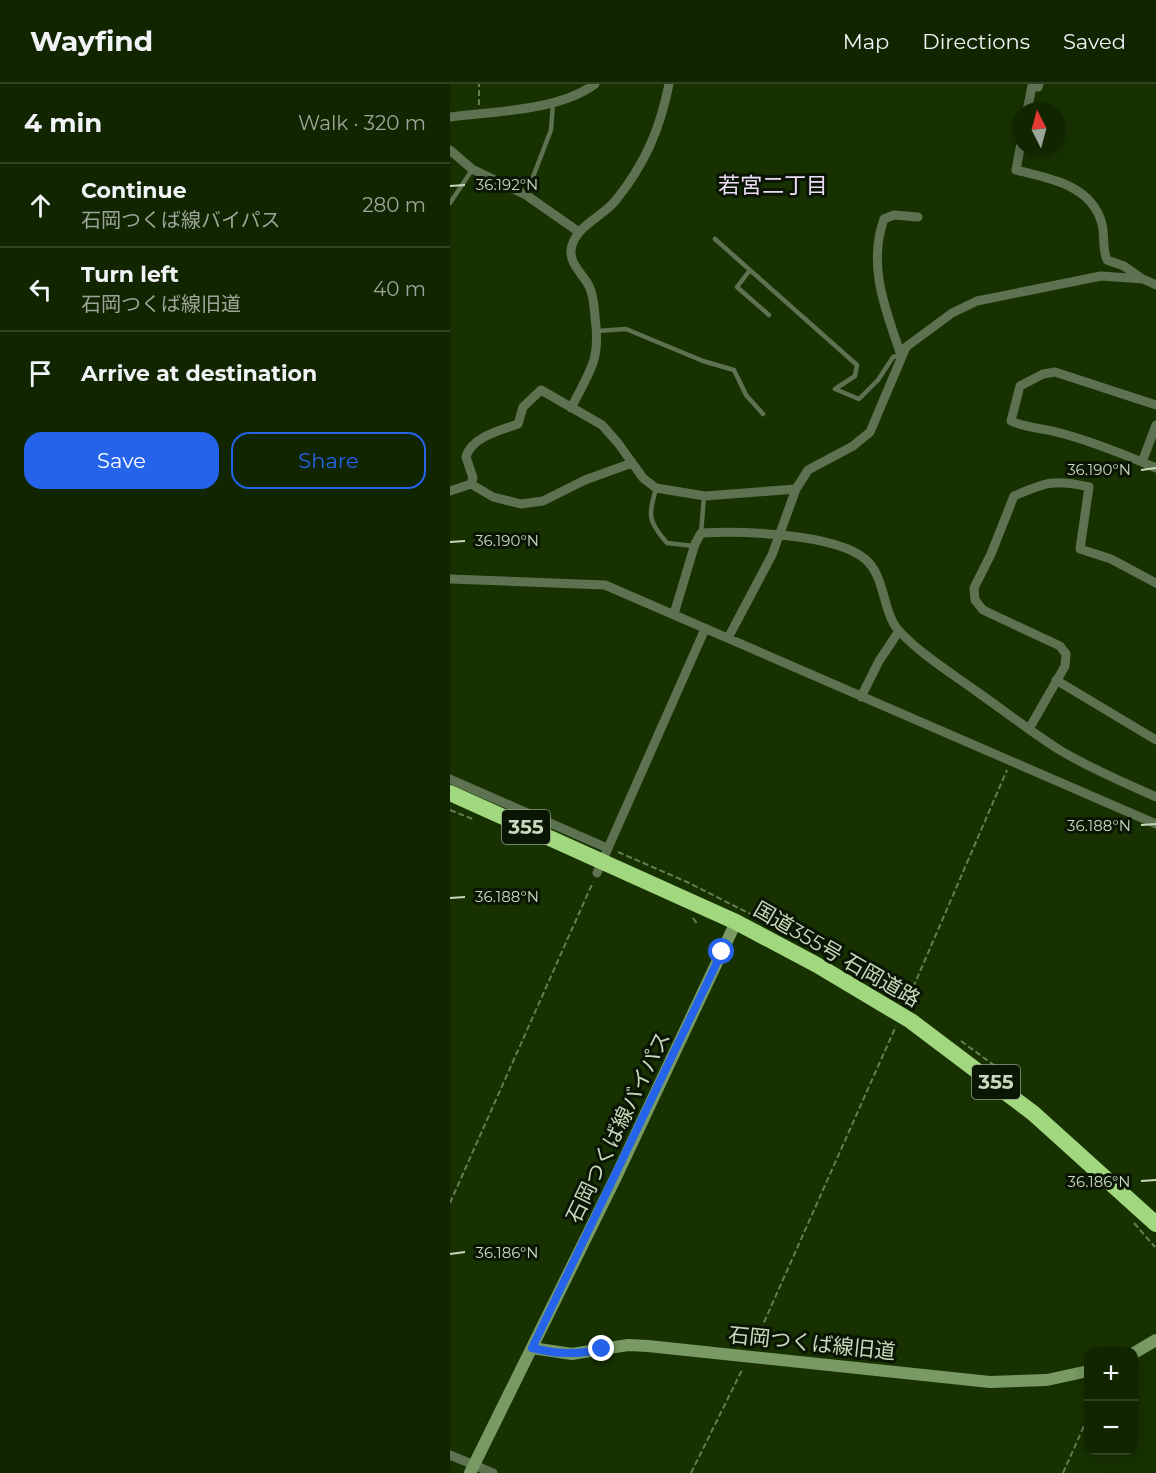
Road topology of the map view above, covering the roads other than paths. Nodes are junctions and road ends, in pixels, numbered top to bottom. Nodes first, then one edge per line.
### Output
1 (595, 84) edge
2 (669, 84) edge
3 (1039, 84) edge
4 (1029, 102) edge
5 (553, 103) junction
6 (450, 117) edge
7 (450, 150) edge
8 (1019, 156) edge
9 (472, 169) junction
10 (526, 195) junction
11 (450, 203) edge
12 (918, 218) dead end
13 (579, 232) junction
14 (715, 239) dead end
15 (750, 270) junction
16 (1143, 279) junction
17 (1156, 285) edge
18 (769, 315) dead end
19 (597, 331) junction
20 (902, 356) junction
21 (1156, 405) edge
22 (572, 408) junction
23 (763, 414) dead end
24 (1156, 424) edge
25 (1142, 462) junction
26 (632, 463) junction
27 (1156, 468) edge
28 (471, 484) junction
29 (656, 488) junction
30 (796, 489) junction
31 (450, 491) edge
32 (705, 496) junction
33 (701, 533) junction
34 (780, 534) junction
35 (694, 546) junction
36 (450, 579) edge
37 (1156, 583) edge
38 (674, 614) junction
39 (705, 628) junction
40 (899, 631) junction
41 (728, 638) junction
42 (1056, 680) junction
43 (861, 697) junction
44 (1029, 729) junction
45 (1156, 740) edge
46 (450, 779) edge
47 (450, 793) edge
48 (1156, 797) edge
49 (1156, 824) edge
50 (602, 861) junction
51 (736, 922) junction
52 (1156, 1224) edge
53 (1156, 1340) edge
54 (532, 1348) junction
55 (1138, 1351) edge
56 (1084, 1372) edge
57 (450, 1455) edge
58 (472, 1468) edge
59 (493, 1473) edge

1 - 5 street
2 - 13 street
3 - 4 street
5 - 6 street
5 - 10 lane
7 - 9 street
8 - 16 street
9 - 10 street
9 - 11 lane
10 - 13 street
12 - 20 street
13 - 19 street
14 - 15 lane
15 - 18 lane
15 - 20 lane
16 - 17 street
16 - 20 street
19 - 22 street
19 - 23 lane
20 - 30 street
21 - 25 street
22 - 26 street
22 - 28 street
24 - 25 street
25 - 27 street
26 - 28 street
26 - 29 street
28 - 31 street
29 - 32 street
29 - 35 lane
30 - 32 street
30 - 34 street
32 - 33 lane
33 - 34 street
33 - 35 street
34 - 40 street
34 - 41 street
35 - 38 street
36 - 38 street
37 - 42 street
38 - 39 street
39 - 41 street
39 - 50 street
40 - 43 street
40 - 44 street
41 - 43 street
42 - 44 street
42 - 45 street
43 - 49 street
44 - 48 street
46 - 50 street
47 - 50 highway, 国道355号 石岡道路 / 355
50 - 51 highway, 国道355号 石岡道路 / 355
51 - 52 highway, 国道355号 石岡道路 / 355
51 - 54 main road, 石岡つくば線バイパス
53 - 55 main road
54 - 56 main road, 石岡つくば線旧道
54 - 58 main road, 石岡つくば線バイパス
57 - 58 street
58 - 59 street

